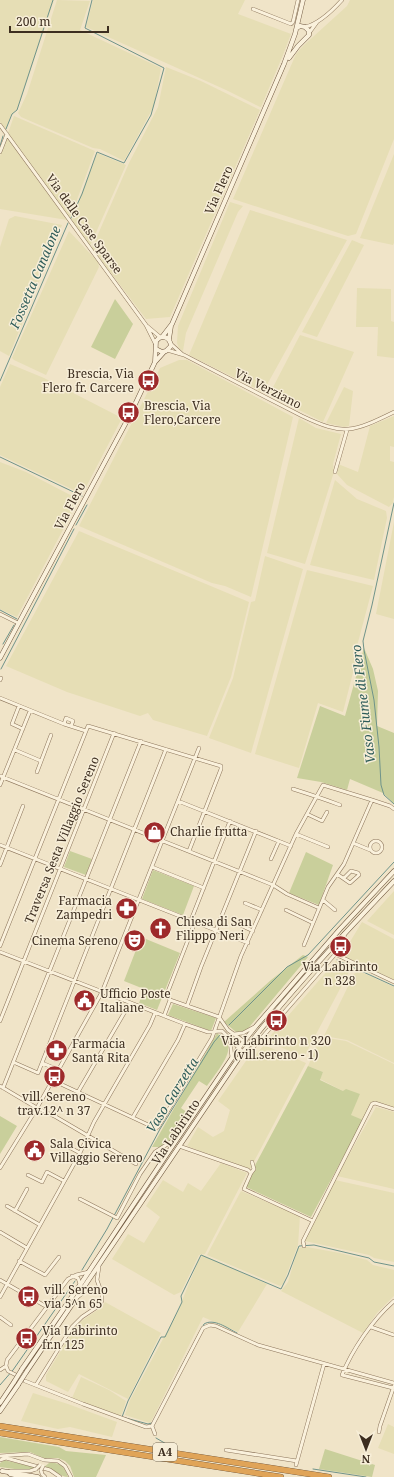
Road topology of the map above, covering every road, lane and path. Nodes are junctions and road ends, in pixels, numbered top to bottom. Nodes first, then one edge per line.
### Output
1 (342, 0) edge
2 (300, 1) edge
3 (253, 9) dead end
4 (299, 15) junction
5 (320, 19) junction
6 (304, 26) junction
7 (297, 28) junction
8 (309, 33) junction
9 (296, 34) junction
10 (304, 39) junction
11 (284, 64) junction
12 (0, 125) edge
13 (7, 134) junction
14 (0, 152) edge
15 (172, 324) junction
16 (146, 325) junction
17 (161, 337) junction
18 (170, 342) junction
19 (155, 343) junction
20 (156, 349) junction
21 (166, 351) junction
22 (184, 355) junction
23 (155, 362) junction
24 (394, 412) edge
25 (347, 430) junction
26 (335, 472) dead end
27 (0, 614) edge
28 (18, 623) junction
29 (0, 658) edge
30 (0, 698) edge
31 (19, 706) junction
32 (30, 711) junction
33 (64, 724) junction
34 (71, 726) junction
35 (23, 728) junction
36 (86, 731) junction
37 (114, 733) junction
38 (51, 735) dead end
39 (140, 741) junction
40 (199, 748) dead end
41 (166, 749) junction
42 (14, 750) junction
43 (194, 758) junction
44 (41, 761) junction
45 (37, 772) dead end
46 (2, 776) edge
47 (0, 785) edge
48 (293, 789) dead end
49 (318, 796) junction
50 (58, 799) junction
51 (372, 800) junction
52 (178, 801) junction
53 (340, 805) dead end
54 (24, 806) dead end
55 (84, 809) junction
56 (394, 809) edge
57 (205, 811) junction
58 (327, 812) dead end
59 (307, 814) junction
60 (109, 819) junction
61 (230, 822) junction
62 (135, 829) junction
63 (256, 831) junction
64 (296, 834) junction
65 (162, 840) junction
66 (279, 841) junction
67 (353, 843) junction
68 (0, 845) edge
69 (291, 846) junction
70 (7, 847) junction
71 (328, 847) dead end
72 (189, 850) junction
73 (370, 850) dead end
74 (35, 858) junction
75 (271, 859) dead end
76 (214, 861) junction
77 (0, 865) edge
78 (152, 867) junction
79 (60, 869) junction
80 (240, 871) junction
81 (394, 871) edge
82 (337, 874) junction
83 (344, 878) junction
84 (86, 879) junction
85 (394, 882) edge
86 (273, 885) junction
87 (204, 888) junction
88 (112, 889) junction
89 (139, 900) junction
90 (323, 900) junction
91 (245, 903) dead end
92 (319, 908) junction
93 (262, 910) junction
94 (286, 910) dead end
95 (335, 910) dead end
96 (191, 920) junction
97 (195, 922) junction
98 (313, 923) junction
99 (240, 925) dead end
100 (216, 930) junction
101 (253, 931) junction
102 (344, 934) junction
103 (248, 943) junction
104 (304, 945) dead end
105 (0, 946) edge
106 (0, 952) edge
107 (335, 954) junction
108 (24, 961) junction
109 (49, 971) junction
110 (75, 981) junction
111 (394, 982) edge
112 (102, 992) junction
113 (170, 1000) junction
114 (130, 1003) junction
115 (187, 1006) junction
116 (155, 1013) junction
117 (164, 1016) junction
118 (219, 1018) junction
119 (0, 1021) edge
120 (185, 1024) junction
121 (256, 1026) junction
122 (214, 1032) junction
123 (233, 1034) junction
124 (230, 1040) junction
125 (244, 1041) junction
126 (249, 1044) junction
127 (238, 1049) junction
128 (251, 1050) junction
129 (243, 1052) junction
130 (232, 1058) junction
131 (13, 1062) junction
132 (42, 1063) junction
133 (58, 1070) junction
134 (52, 1080) junction
135 (2, 1087) edge
136 (78, 1092) junction
137 (104, 1104) junction
138 (37, 1108) junction
139 (394, 1109) edge
140 (133, 1117) junction
141 (88, 1136) junction
142 (177, 1138) junction
143 (55, 1144) dead end
144 (179, 1146) junction
145 (80, 1153) junction
146 (252, 1162) dead end
147 (136, 1164) dead end
148 (0, 1168) edge
149 (251, 1173) junction
150 (28, 1175) dead end
151 (64, 1181) junction
152 (27, 1189) dead end
153 (80, 1199) dead end
154 (7, 1206) dead end
155 (15, 1210) junction
156 (115, 1216) junction
157 (313, 1221) junction
158 (120, 1224) junction
159 (40, 1225) junction
160 (0, 1234) edge
161 (304, 1246) dead end
162 (27, 1248) junction
163 (59, 1257) dead end
164 (19, 1261) junction
165 (99, 1264) junction
166 (89, 1272) junction
167 (72, 1276) junction
168 (0, 1280) edge
169 (7, 1285) junction
170 (80, 1285) junction
171 (101, 1291) junction
172 (0, 1297) edge
173 (77, 1297) junction
174 (394, 1301) edge
175 (47, 1307) junction
176 (0, 1317) edge
177 (11, 1325) dead end
178 (371, 1327) junction
179 (394, 1335) edge
180 (324, 1364) junction
181 (6, 1366) junction
182 (0, 1370) edge
183 (345, 1370) junction
184 (14, 1374) dead end
185 (25, 1381) dead end
186 (394, 1383) edge
187 (16, 1384) junction
188 (36, 1385) junction
189 (393, 1387) edge
190 (0, 1403) edge
191 (0, 1412) edge
192 (0, 1426) edge
193 (152, 1426) junction
194 (379, 1432) dead end
195 (0, 1433) edge
196 (155, 1434) dead end
197 (226, 1450) dead end
198 (0, 1456) edge
199 (0, 1460) edge
200 (297, 1461) junction
201 (47, 1462) junction
202 (296, 1465) dead end
203 (41, 1466) junction
204 (1, 1470) edge
205 (10, 1471) junction
206 (23, 1477) edge
207 (38, 1477) edge
208 (45, 1477) edge
209 (60, 1477) edge
210 (71, 1477) edge
211 (281, 1477) edge
212 (329, 1477) edge

1 - 5 street
2 - 3 street
2 - 4 street
4 - 6 street
4 - 7 street
5 - 6 street
5 - 8 street
6 - 7 street
6 - 8 street
7 - 9 street
8 - 10 street
9 - 10 street
9 - 11 street, Via Flero
10 - 11 street, Via Flero
11 - 15 street, Via Flero
12 - 13 street, Via delle Case Sparse
13 - 14 street
13 - 16 street, Via delle Case Sparse
15 - 17 street
15 - 18 street
16 - 17 street, Via delle Case Sparse
16 - 19 street, Via delle Case Sparse
17 - 18 street
17 - 19 street
18 - 21 street
18 - 22 street, Via Verziano
19 - 20 street
20 - 21 street
20 - 23 street
21 - 22 street, Via Verziano
21 - 23 street
22 - 25 street, Via Verziano
23 - 28 street, Via Flero
24 - 25 street, Via Verziano
25 - 26 street
27 - 28 street
28 - 29 street, Via Flero
30 - 31 street
31 - 32 street
31 - 35 street
32 - 33 street
32 - 35 street
33 - 34 street
33 - 34 street
34 - 36 street
35 - 42 street
36 - 37 street
36 - 50 street
37 - 39 street
37 - 55 street, Traversa Sesta Villaggio Sereno
38 - 44 street
39 - 41 street
39 - 60 street
40 - 43 street
41 - 43 street
41 - 62 street
42 - 44 street
42 - 46 street
43 - 52 street
43 - 57 street
44 - 45 street
46 - 47 street
46 - 50 street
48 - 49 street
49 - 51 street, Via Labirinto
49 - 53 street
49 - 59 street, Via Labirinto
50 - 55 street
50 - 74 street
51 - 56 street
51 - 67 street
52 - 57 street
52 - 65 street
54 - 70 street
55 - 60 street
55 - 79 street, Traversa Sesta Villaggio Sereno
57 - 61 street
57 - 72 street
58 - 59 street
59 - 64 street, Via Labirinto
60 - 62 street
60 - 84 street
61 - 63 street
61 - 76 street
62 - 65 street
62 - 88 street
63 - 66 street
63 - 80 street
64 - 69 street, Via Labirinto
64 - 71 street
65 - 72 street
65 - 78 street
66 - 69 street
66 - 75 street
67 - 73 street
67 - 82 street
68 - 70 street
69 - 86 street, Via Labirinto
70 - 74 street
70 - 77 street
72 - 76 street
74 - 79 street
74 - 105 street
76 - 80 street
76 - 87 street
78 - 87 street
78 - 89 street
79 - 84 street
79 - 108 street, Traversa Sesta Villaggio Sereno
80 - 86 street
80 - 100 street
81 - 121 street, Via Labirinto
82 - 83 street
82 - 90 street
83 - 83 street
84 - 88 street
84 - 109 street
85 - 102 street, Via Labirinto
86 - 92 street
86 - 93 street, Via Labirinto
87 - 96 street
88 - 89 street
88 - 110 street
89 - 96 street
89 - 112 street
90 - 92 street
90 - 95 street
91 - 93 street
92 - 98 street
93 - 101 street, Via Labirinto
94 - 98 street
96 - 97 street
97 - 100 street
97 - 113 street
98 - 104 street
99 - 101 street
100 - 103 street
100 - 115 street
101 - 103 street, Via Labirinto
102 - 107 street
102 - 126 street, Via Labirinto
103 - 118 street, Via Labirinto
106 - 108 street
107 - 111 street
107 - 128 street
108 - 109 street
108 - 119 street, Traversa Sesta Villaggio Sereno
109 - 110 street
109 - 131 street
110 - 112 street
110 - 132 street
112 - 114 street
112 - 133 street
113 - 115 street
113 - 117 street
114 - 116 street
114 - 136 street
115 - 118 street
116 - 117 street
116 - 137 street
117 - 120 street
118 - 122 street, Via Labirinto
118 - 123 street
120 - 122 street
120 - 140 street
121 - 123 street
121 - 125 street, Via Labirinto
122 - 124 street
122 - 140 street, Via Labirinto
123 - 125 street
124 - 127 street
124 - 130 street
125 - 126 street
125 - 127 street, Via Labirinto
126 - 128 street
126 - 129 street, Via Labirinto
127 - 129 street
127 - 130 street, Via Labirinto
128 - 129 street
129 - 144 street, Via Labirinto
130 - 142 street, Via Labirinto
131 - 132 street
131 - 135 street
132 - 133 street
133 - 134 street
134 - 136 street
134 - 138 street
135 - 138 street
136 - 137 street
137 - 140 street
137 - 141 street
138 - 141 street
138 - 148 street
139 - 157 street
141 - 145 street
141 - 147 street
142 - 156 street
142 - 158 street, Via Labirinto
143 - 145 street
144 - 149 street
144 - 165 street, Via Labirinto
145 - 151 street
146 - 149 street
149 - 157 street
150 - 151 street
151 - 159 street
152 - 155 street
153 - 156 street
154 - 155 street
155 - 159 street
156 - 158 street
157 - 161 street
158 - 166 street, Via Labirinto
159 - 162 street
160 - 162 street
162 - 164 street
163 - 164 street
164 - 169 street
165 - 171 street
165 - 173 street, Via Labirinto
166 - 167 street
166 - 170 street, Via Labirinto
167 - 170 street
167 - 175 street
168 - 169 street
169 - 172 street
169 - 175 street
170 - 187 street, Via Labirinto, bridge
171 - 173 street
171 - 188 street
173 - 187 street, Via Labirinto, bridge
174 - 178 street
175 - 181 street
176 - 177 street
178 - 179 street
178 - 183 street
180 - 183 street
180 - 193 street
180 - 200 street
181 - 182 street
181 - 184 street
183 - 186 street
183 - 189 street
185 - 188 street
187 - 190 street, Via Labirinto
187 - 191 street, Via Labirinto
188 - 193 street
189 - 194 street
192 - 212 highway, A4
193 - 196 street
195 - 211 highway, A4
197 - 200 street
198 - 201 street
199 - 209 street
200 - 202 street
201 - 203 street
201 - 210 street
203 - 205 street, bridge
203 - 208 street, bridge
204 - 205 street
204 - 206 street
205 - 207 street

